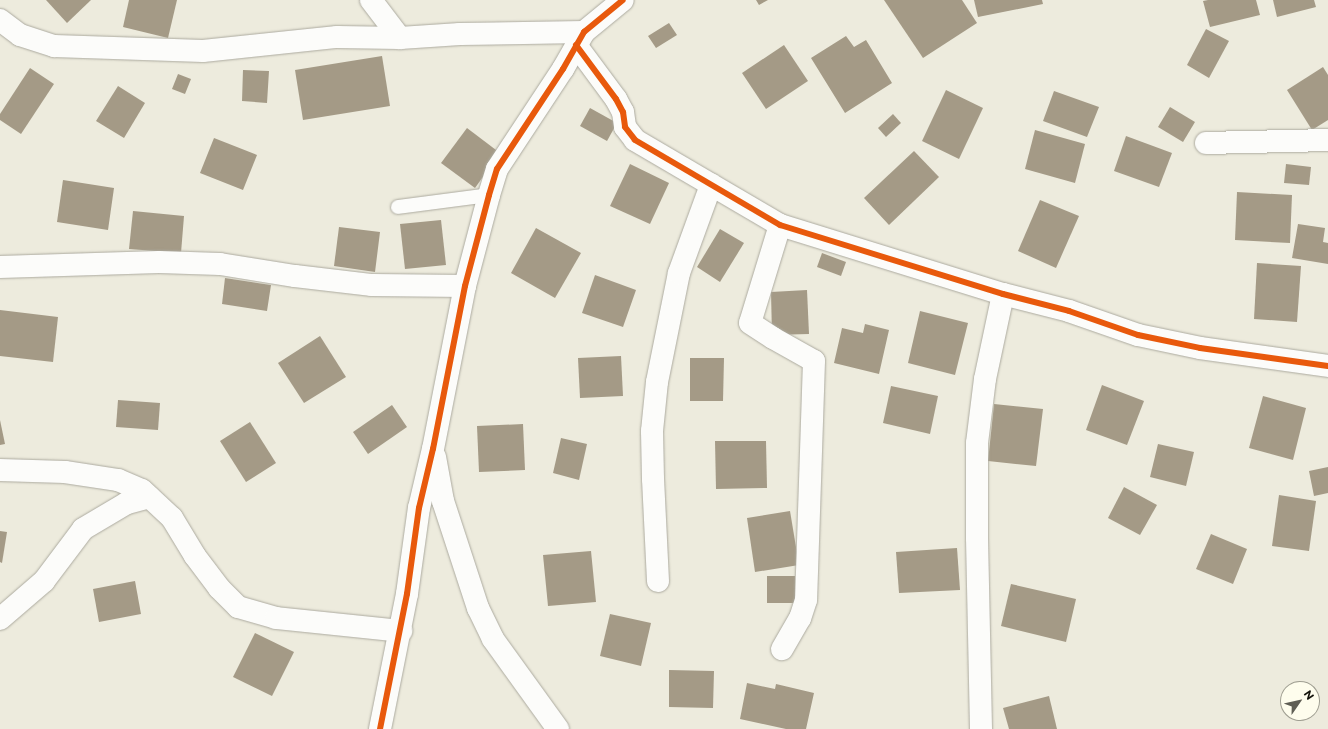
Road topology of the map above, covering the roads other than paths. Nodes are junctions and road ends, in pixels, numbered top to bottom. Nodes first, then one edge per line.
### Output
1 (371, 0) edge
2 (622, 0) edge
3 (0, 20) edge
4 (400, 38) junction
5 (580, 38) junction
6 (1328, 140) edge
7 (1206, 143) dead end
8 (711, 185) junction
9 (489, 195) junction
10 (398, 207) dead end
11 (780, 225) junction
12 (0, 267) edge
13 (465, 286) junction
14 (1003, 294) junction
15 (1328, 366) edge
16 (433, 449) junction
17 (0, 470) edge
18 (149, 497) junction
19 (658, 580) dead end
20 (0, 619) edge
21 (401, 631) junction
22 (782, 649) dead end
23 (380, 729) edge
24 (558, 729) edge
25 (981, 729) edge

1 - 4 street
2 - 5 street
3 - 4 street
4 - 5 street
5 - 8 street
5 - 9 street
6 - 7 street
8 - 11 street
8 - 19 street
9 - 10 lane
9 - 13 street
11 - 14 street
11 - 22 street
12 - 13 street
13 - 16 street
14 - 15 street
14 - 25 street
16 - 21 street
16 - 24 street
17 - 18 street
18 - 20 street
18 - 21 street
21 - 23 street

